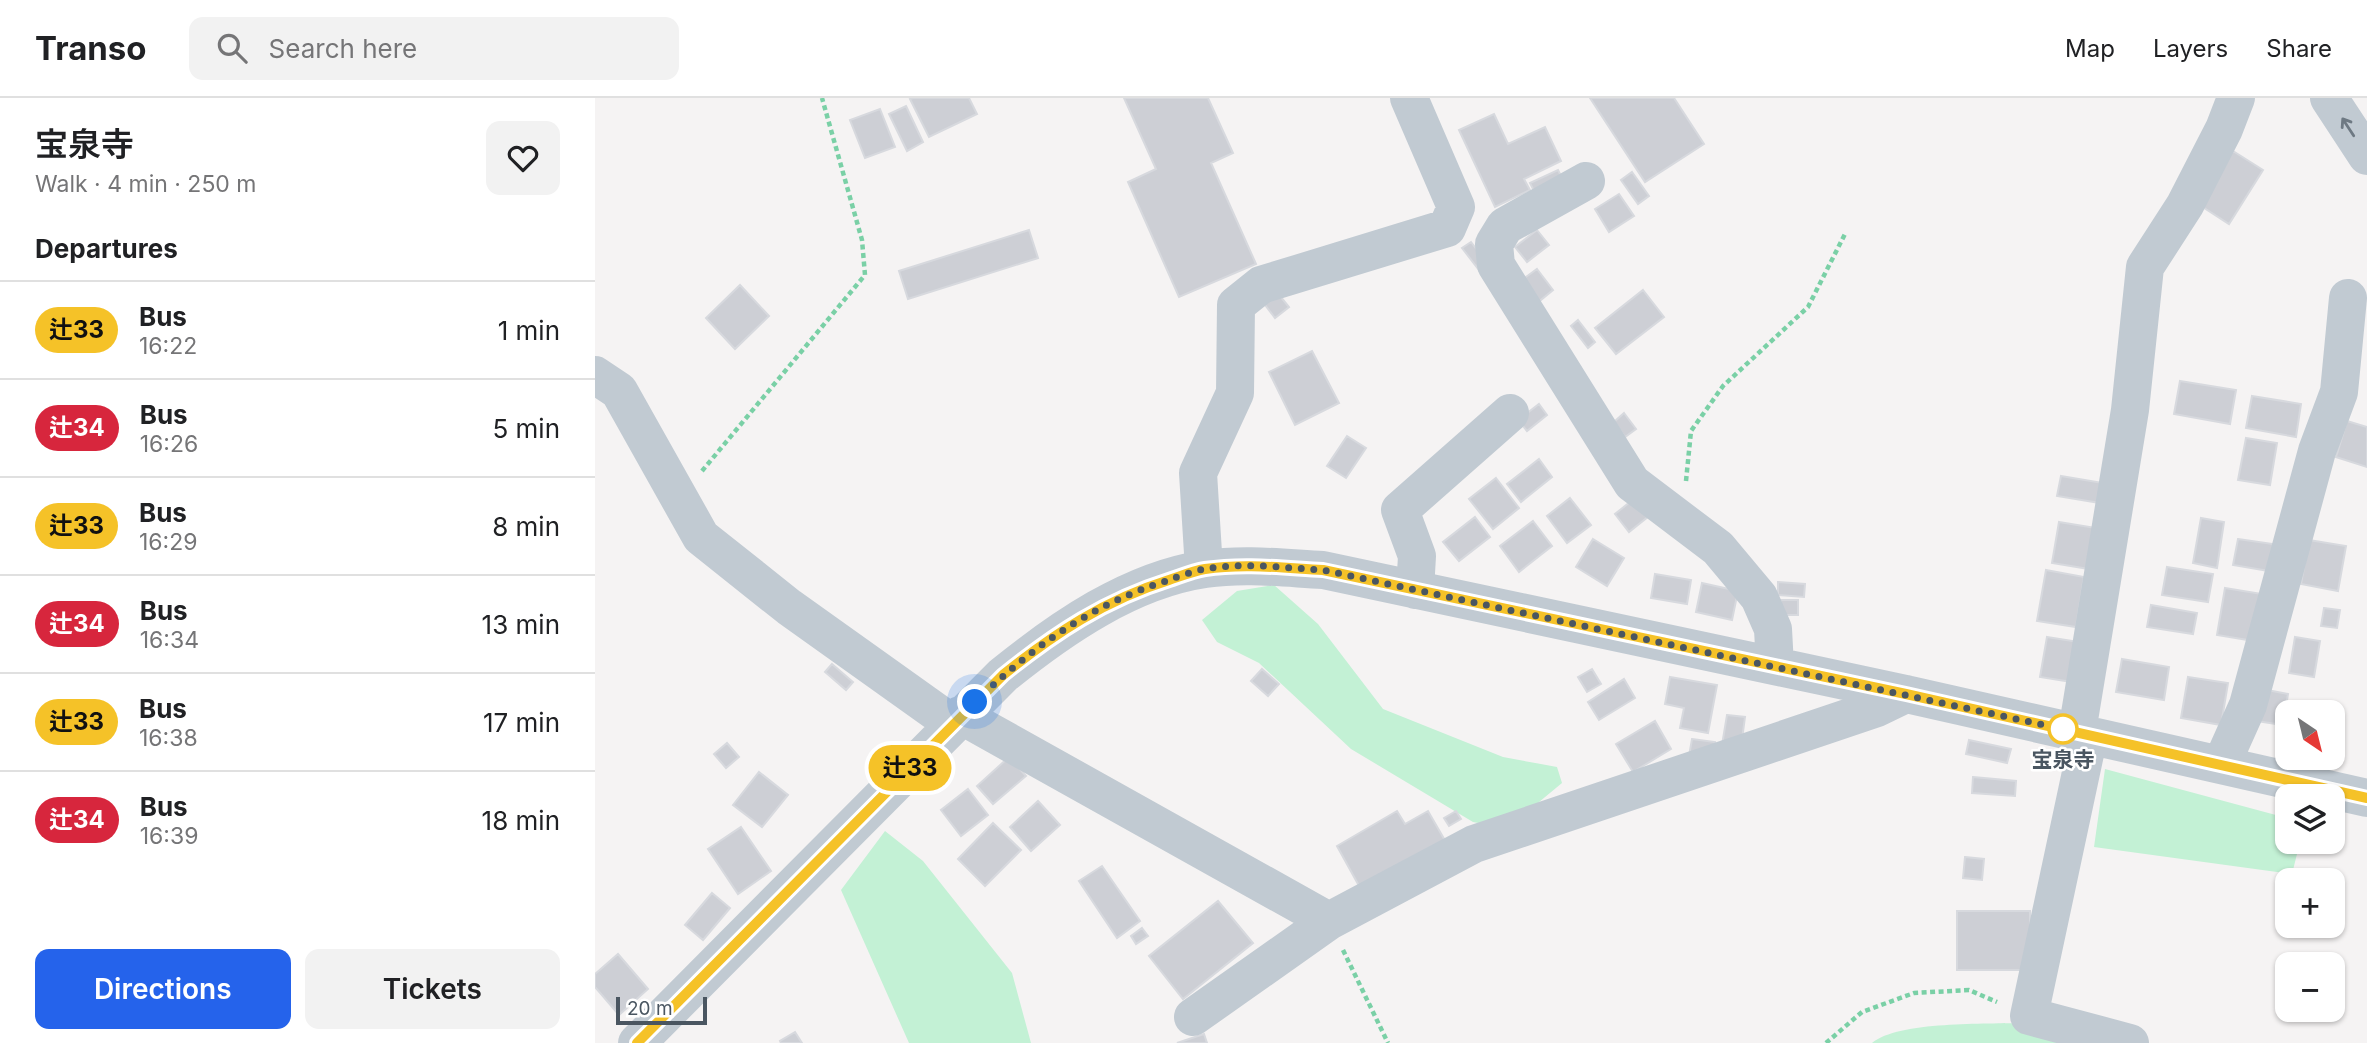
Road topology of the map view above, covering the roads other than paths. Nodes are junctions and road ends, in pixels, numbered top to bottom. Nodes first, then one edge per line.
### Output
1 (1409, 98) edge
2 (2236, 98) edge
3 (2329, 98) edge
4 (2367, 156) edge
5 (1586, 181) dead end
6 (2348, 298) dead end
7 (595, 376) edge
8 (1510, 412) dead end
9 (1204, 569) junction
10 (1415, 590) junction
11 (1775, 666) junction
12 (1906, 694) junction
13 (957, 720) junction
14 (2083, 733) junction
15 (2222, 763) junction
16 (2367, 798) edge
17 (1329, 921) junction
18 (1193, 1017) dead end
19 (637, 1043) edge
20 (2130, 1043) edge

1 - 9 street
2 - 14 street
4 -> 3 street
5 - 11 street
6 - 15 street
7 - 13 street
8 - 10 street
9 - 10 street
9 - 13 street
10 - 11 street
11 - 12 street
12 - 14 street
12 - 17 street
13 - 17 street
13 - 19 street
14 - 15 street
14 - 20 street
15 - 16 street
17 - 18 street

